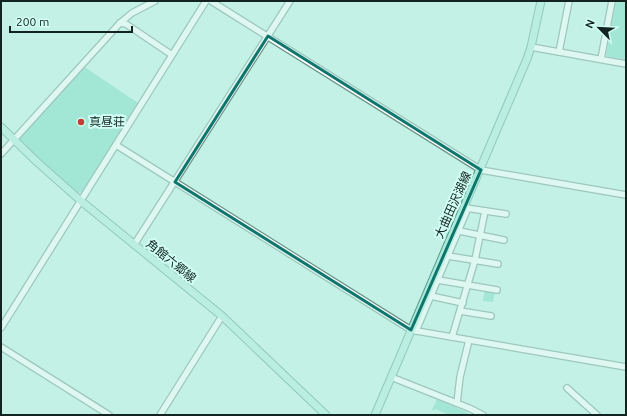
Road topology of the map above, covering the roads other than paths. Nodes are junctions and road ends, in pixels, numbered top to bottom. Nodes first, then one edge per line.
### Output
1 (155, 1) edge
2 (206, 1) edge
3 (211, 1) edge
4 (290, 1) edge
5 (540, 1) edge
6 (570, 1) edge
7 (612, 1) edge
8 (120, 22) junction
9 (268, 36) junction
10 (531, 47) junction
11 (559, 52) junction
12 (172, 55) junction
13 (601, 59) junction
14 (626, 64) edge
15 (1, 127) edge
16 (14, 140) junction
17 (116, 145) junction
18 (1, 154) edge
19 (480, 170) junction
20 (176, 182) junction
21 (626, 195) edge
22 (81, 201) junction
23 (466, 208) junction
24 (485, 211) junction
25 (506, 214) dead end
26 (459, 231) junction
27 (480, 235) junction
28 (504, 240) dead end
29 (134, 245) junction
30 (448, 256) junction
31 (475, 260) junction
32 (498, 264) dead end
33 (438, 280) junction
34 (468, 285) junction
35 (497, 290) dead end
36 (431, 296) junction
37 (463, 302) junction
38 (460, 311) junction
39 (222, 316) junction
40 (491, 316) dead end
41 (1, 328) edge
42 (414, 331) junction
43 (452, 337) junction
44 (469, 340) junction
45 (1, 347) edge
46 (626, 368) edge
47 (391, 377) junction
48 (566, 388) dead end
49 (457, 403) junction
50 (110, 415) edge
51 (160, 415) edge
52 (326, 415) edge
53 (375, 415) edge
54 (483, 415) edge
55 (597, 415) edge

1 - 8 street
2 - 12 street
3 - 9 street
4 - 9 street
5 - 10 main road, 大曲田沢湖線
6 - 11 street
7 - 13 street
8 - 12 street
8 - 16 street
9 - 19 street
9 - 20 street
10 - 11 street
10 - 19 main road, 大曲田沢湖線
11 - 13 street
12 - 17 street
13 - 14 street
15 - 16 main road, 角館六郷線
16 - 18 street
16 - 22 main road, 角館六郷線
17 - 20 street
17 - 22 street
19 - 21 street
19 - 23 main road, 大曲田沢湖線
20 - 29 street
20 - 42 street
22 - 29 main road, 角館六郷線
22 - 41 street
23 - 24 street
23 - 26 street
23 - 42 main road, 大曲田沢湖線
24 - 25 street
24 - 27 street
26 - 27 street
26 - 30 street
27 - 28 street
27 - 31 street
29 - 39 main road, 角館六郷線
30 - 31 street
30 - 33 street
31 - 32 street
31 - 34 street
33 - 34 street
33 - 36 street
34 - 35 street
34 - 37 street
36 - 37 street
36 - 42 street
37 - 38 street
38 - 40 street
38 - 43 street
39 - 51 street
39 - 52 main road, 角館六郷線
42 - 43 street
42 - 47 main road, 大曲田沢湖線
43 - 44 street
44 - 46 street
44 - 49 street
45 - 50 street
47 - 49 street
47 - 53 main road, 大曲田沢湖線
48 - 55 street
49 - 54 street

